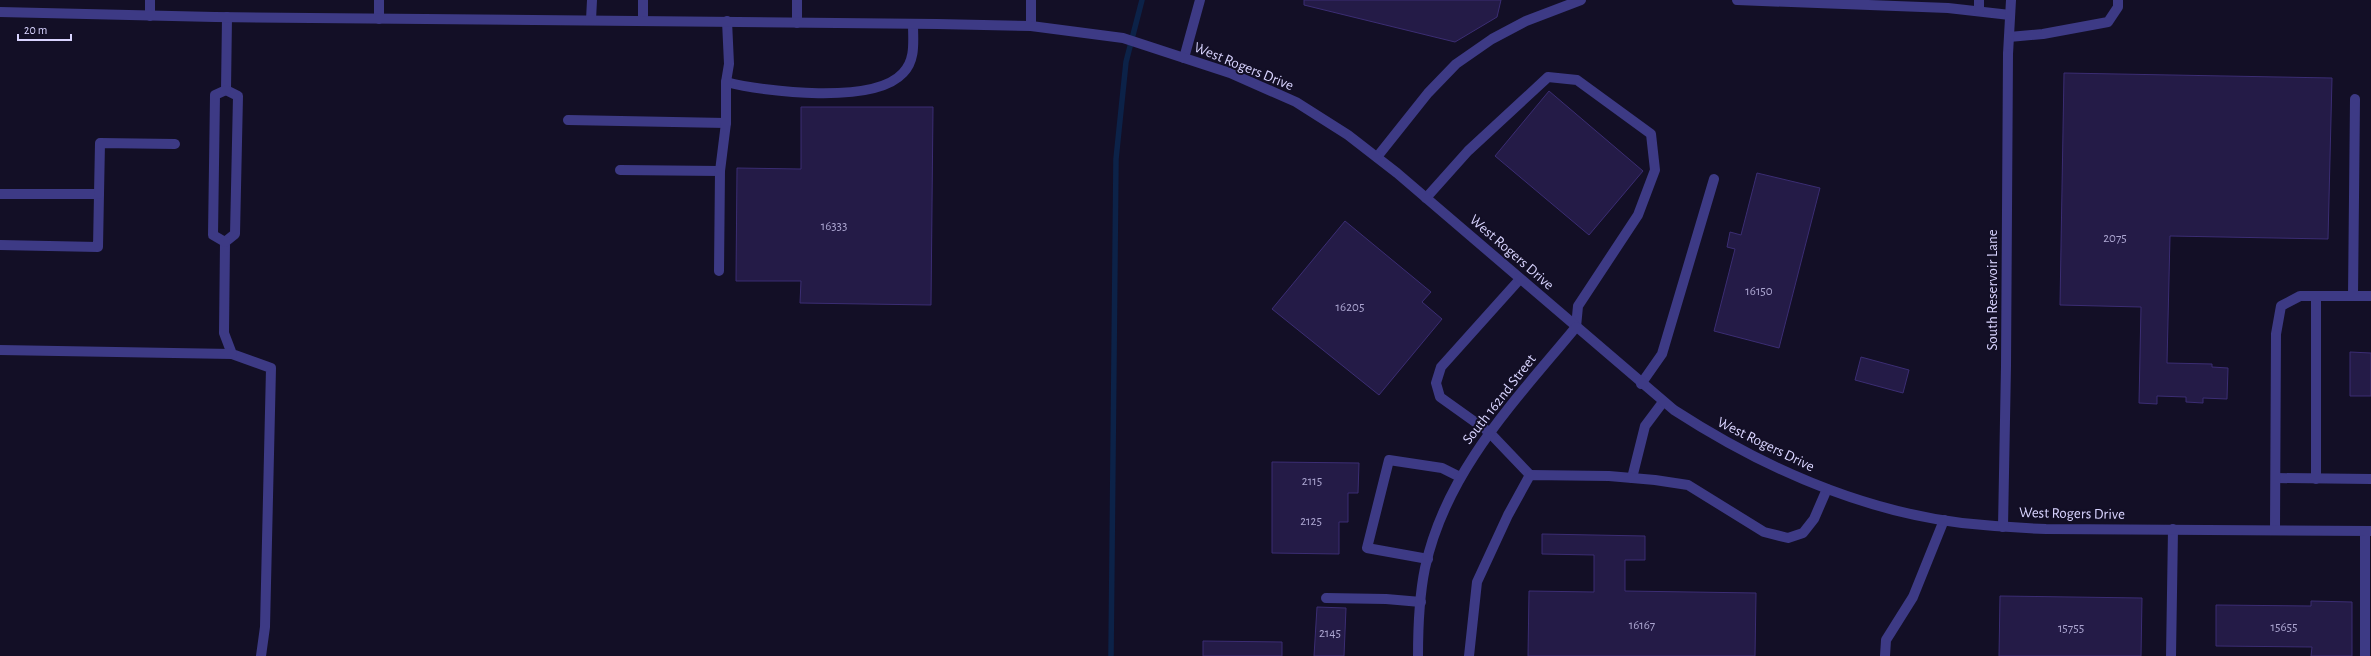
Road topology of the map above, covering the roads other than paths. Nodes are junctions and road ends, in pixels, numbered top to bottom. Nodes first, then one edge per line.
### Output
1 (150, 0) edge
2 (379, 0) edge
3 (592, 0) edge
4 (643, 0) edge
5 (797, 0) edge
6 (1031, 0) edge
7 (1200, 0) edge
8 (1581, 0) edge
9 (1737, 0) edge
10 (1979, 0) edge
11 (2011, 0) edge
12 (2118, 0) edge
13 (1979, 11) junction
14 (0, 12) edge
15 (2010, 15) junction
16 (150, 16) junction
17 (227, 17) junction
18 (379, 19) junction
19 (591, 20) junction
20 (643, 21) junction
21 (727, 21) junction
22 (797, 23) junction
23 (913, 24) junction
24 (1031, 26) junction
25 (2009, 37) junction
26 (1184, 58) junction
27 (726, 82) junction
28 (226, 90) junction
29 (2355, 99) dead end
30 (568, 120) dead end
31 (726, 123) junction
32 (175, 144) dead end
33 (1377, 158) junction
34 (620, 170) dead end
35 (720, 171) junction
36 (1714, 179) dead end
37 (0, 194) edge
38 (99, 194) junction
39 (1426, 198) junction
40 (225, 242) junction
41 (0, 245) edge
42 (719, 271) dead end
43 (1520, 279) junction
44 (2316, 296) junction
45 (2354, 296) junction
46 (2371, 296) edge
47 (1576, 327) junction
48 (0, 350) edge
49 (232, 354) junction
50 (1641, 384) junction
51 (1663, 402) junction
52 (1489, 432) junction
53 (1530, 475) junction
54 (1460, 477) junction
55 (1632, 478) junction
56 (2276, 478) junction
57 (2371, 478) edge
58 (2316, 479) junction
59 (1827, 489) junction
60 (1944, 520) junction
61 (2002, 527) junction
62 (2173, 529) junction
63 (2275, 529) junction
64 (2368, 531) edge
65 (1428, 559) junction
66 (1326, 598) dead end
67 (1421, 602) junction
68 (261, 656) edge
69 (1418, 656) edge
70 (1469, 656) edge
71 (1885, 656) edge
72 (2171, 656) edge
73 (2365, 656) edge

1 - 16 street
2 - 18 street
3 - 19 street
4 - 20 street
5 - 22 street
6 - 24 street
7 - 26 street
8 - 33 street
9 - 13 street
10 - 13 street
11 - 15 street, South Reservoir Lane
12 - 25 street
13 - 15 street
14 - 16 street, West Rogers Drive
15 - 25 street, South Reservoir Lane
16 - 17 street, West Rogers Drive
17 - 18 street, West Rogers Drive
17 - 28 street
18 - 19 street, West Rogers Drive
19 - 20 street, West Rogers Drive
20 - 21 street, West Rogers Drive
21 - 22 street, West Rogers Drive
21 - 27 street
22 - 23 street, West Rogers Drive
23 - 24 street, West Rogers Drive
23 - 27 street
24 - 26 street, West Rogers Drive
25 - 61 street, South Reservoir Lane
26 - 33 street, West Rogers Drive
27 - 31 street
28 - 40 street
28 - 40 street
29 - 45 street
30 - 31 street
31 - 35 street
32 - 38 street
33 - 39 street, West Rogers Drive
34 - 35 street
35 - 42 street
36 - 50 street
37 - 38 street
38 - 41 street
39 - 43 street, West Rogers Drive
39 - 47 street
40 - 49 street
43 - 47 street, West Rogers Drive
43 - 52 street
44 - 45 street
44 - 56 street
44 - 58 street
45 - 46 street
47 - 50 street, West Rogers Drive
47 - 52 street, South 162nd Street
48 - 49 street
49 - 68 street
50 - 51 street, West Rogers Drive
51 - 55 street
51 - 59 street, West Rogers Drive
52 - 53 street
52 - 54 street, South 162nd Street
53 - 55 street
53 - 70 street
54 - 65 street, South 162nd Street
54 - 65 street
55 - 59 street
56 - 58 street
56 - 63 street
57 - 58 street
59 - 60 street, West Rogers Drive
60 - 61 street, West Rogers Drive
60 - 71 street
61 - 62 street, West Rogers Drive
62 - 63 street, West Rogers Drive
62 - 72 street
63 - 64 street, West Rogers Drive
64 - 73 street
65 - 67 street, South 162nd Street
66 - 67 street
67 - 69 street, South 162nd Street

